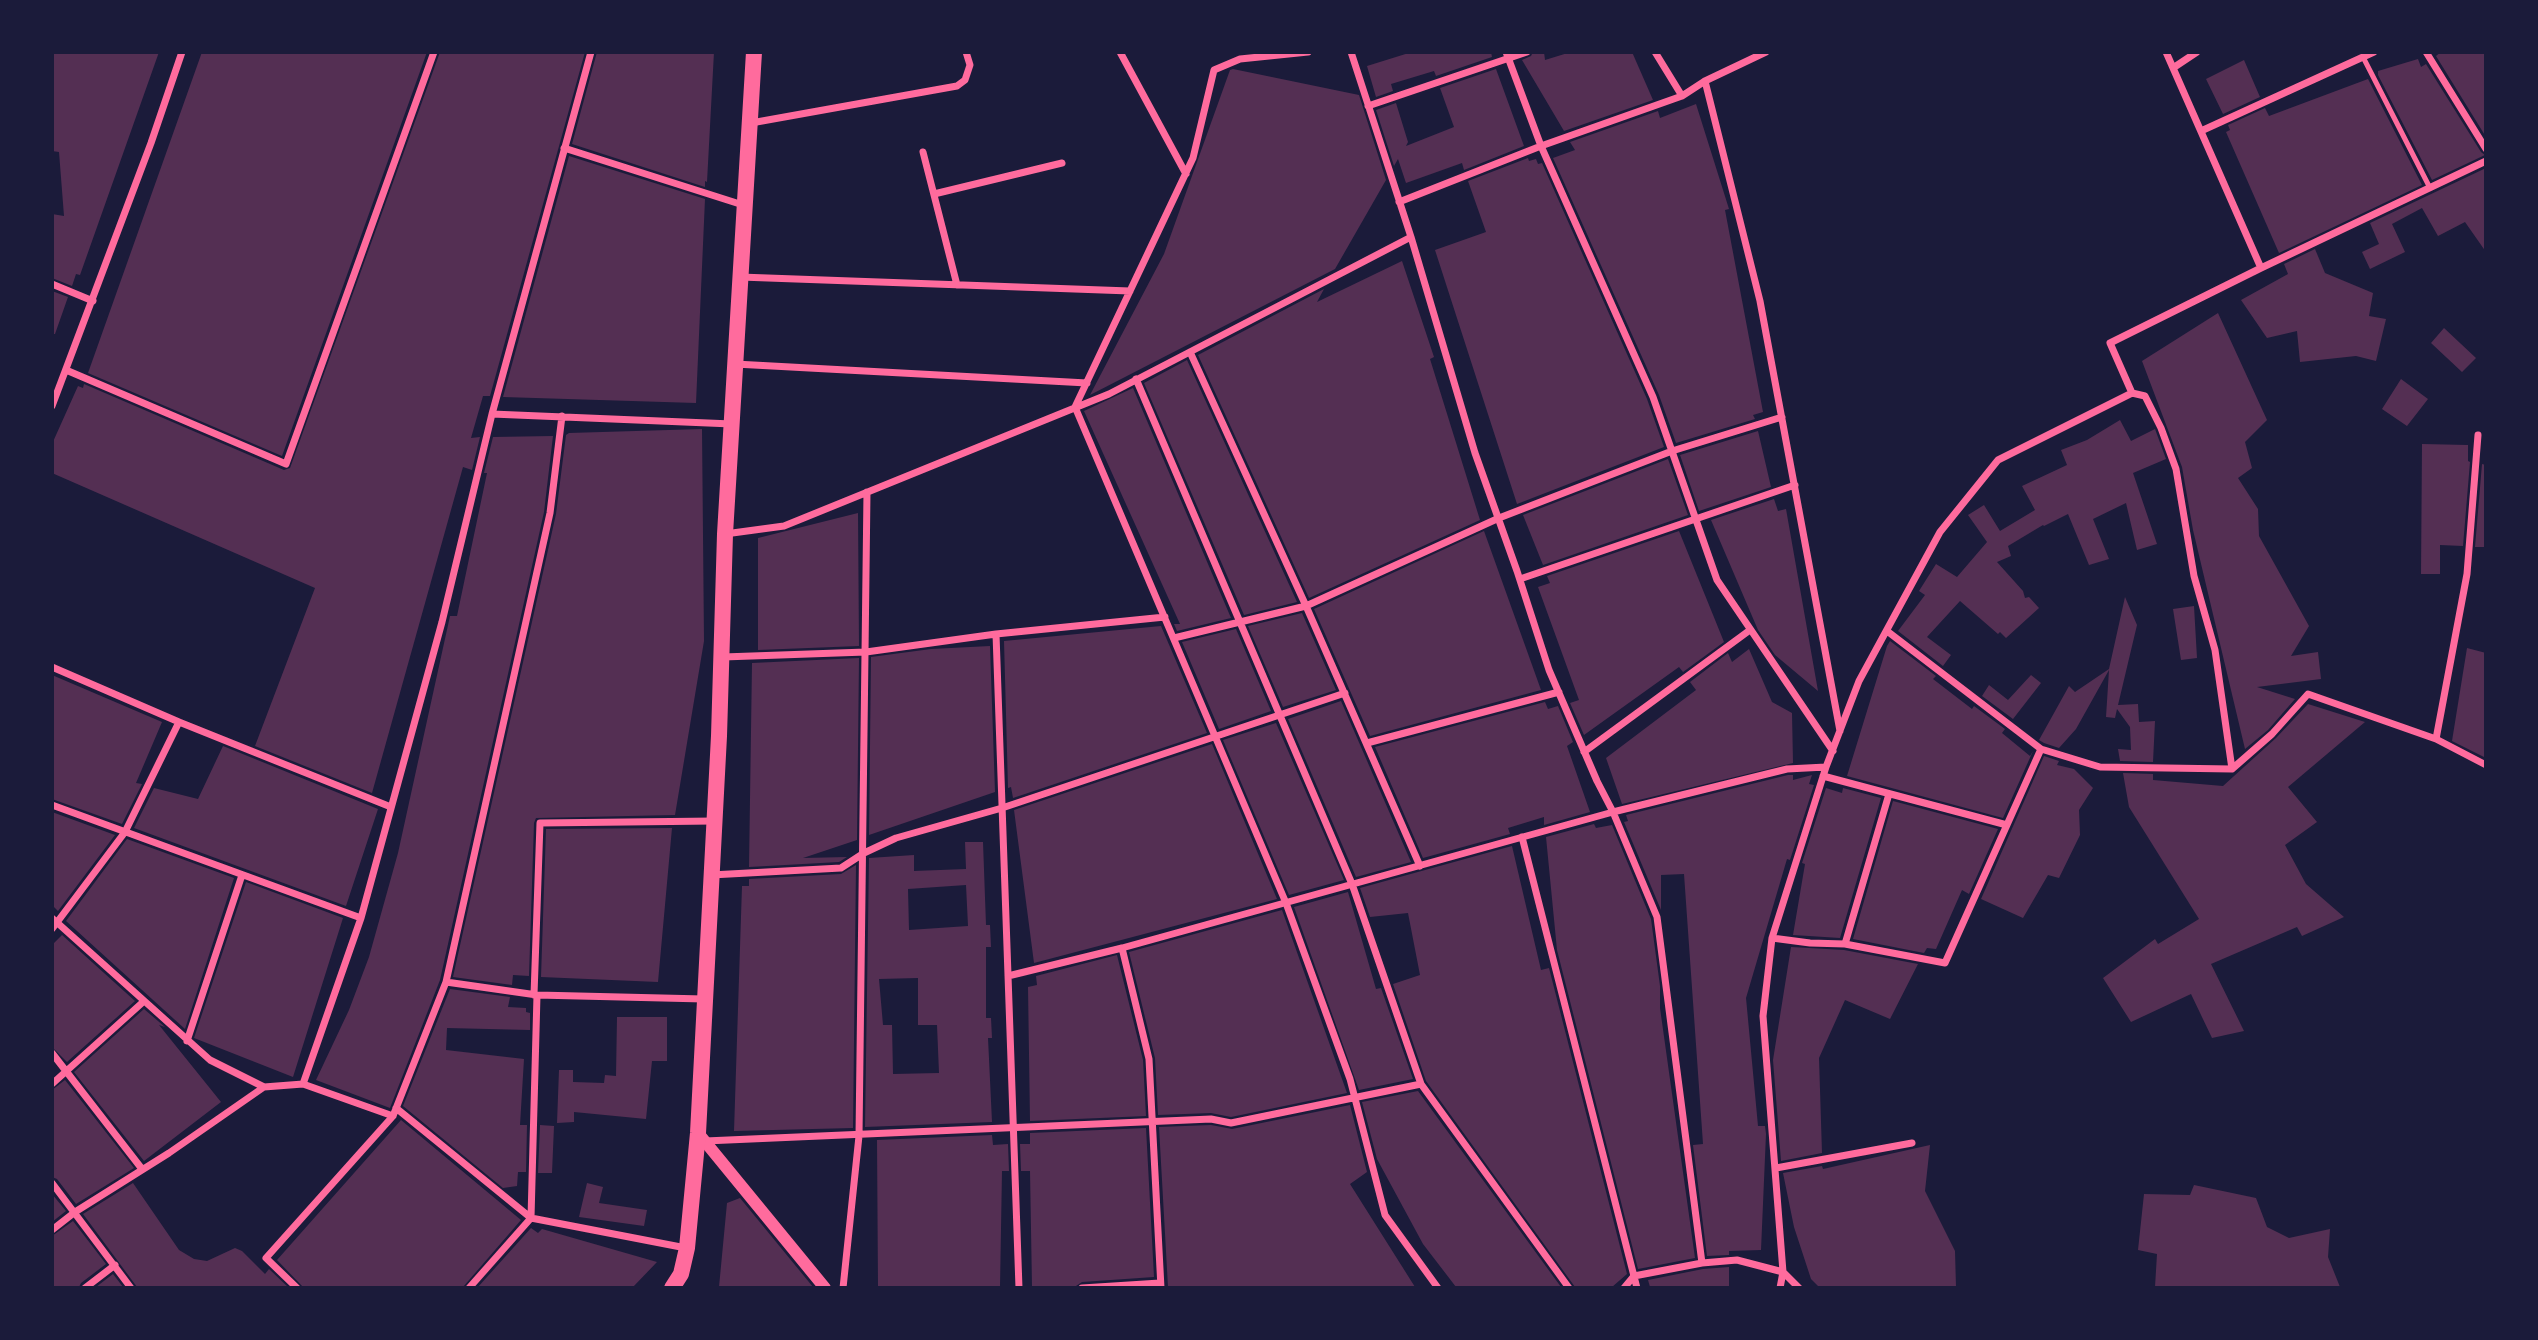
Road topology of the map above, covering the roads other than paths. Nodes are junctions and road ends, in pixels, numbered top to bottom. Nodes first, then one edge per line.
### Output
1 (182, 52) edge
2 (434, 52) edge
3 (591, 52) edge
4 (754, 52) edge
5 (966, 52) edge
6 (1120, 52) edge
7 (1308, 52) edge
8 (1351, 52) edge
9 (1527, 52) edge
10 (1655, 52) edge
11 (1766, 52) edge
12 (2166, 52) edge
13 (2197, 52) edge
14 (2374, 52) edge
15 (2426, 52) edge
16 (1507, 55) edge
17 (2363, 57) junction
18 (2172, 68) junction
19 (1705, 81) junction
20 (1682, 96) junction
21 (1368, 106) junction
22 (751, 123) junction
23 (2201, 131) junction
24 (1541, 146) junction
25 (564, 148) junction
26 (2486, 149) edge
27 (923, 152) dead end
28 (2486, 161) edge
29 (1062, 163) dead end
30 (1186, 174) junction
31 (2430, 188) junction
32 (934, 194) junction
33 (1399, 202) junction
34 (744, 205) junction
35 (1411, 237) junction
36 (2261, 268) junction
37 (740, 277) junction
38 (52, 284) edge
39 (957, 285) junction
40 (1130, 291) junction
41 (93, 301) junction
42 (1190, 352) junction
43 (735, 363) junction
44 (66, 370) junction
45 (1136, 379) junction
46 (1087, 383) junction
47 (2132, 393) junction
48 (52, 405) edge
49 (1075, 407) junction
50 (492, 414) junction
51 (562, 416) junction
52 (1782, 417) junction
53 (732, 424) junction
54 (2478, 435) dead end
55 (1672, 452) junction
56 (1795, 485) junction
57 (867, 492) junction
58 (1499, 518) junction
59 (1696, 519) junction
60 (724, 534) junction
61 (1520, 579) junction
62 (1306, 606) junction
63 (1165, 617) junction
64 (1240, 622) junction
65 (1750, 630) junction
66 (1887, 631) junction
67 (996, 634) junction
68 (1174, 638) junction
69 (866, 652) junction
70 (722, 657) junction
71 (52, 667) edge
72 (1559, 692) junction
73 (1345, 693) junction
74 (1280, 715) junction
75 (179, 722) junction
76 (1840, 732) junction
77 (1216, 737) junction
78 (2436, 739) junction
79 (1367, 743) junction
80 (2041, 749) junction
81 (1833, 751) junction
82 (1584, 752) junction
83 (2486, 765) edge
84 (1826, 767) junction
85 (2232, 769) junction
86 (1824, 776) junction
87 (1889, 794) junction
88 (52, 805) edge
89 (391, 807) junction
90 (1002, 808) junction
91 (1613, 812) junction
92 (714, 821) junction
93 (2007, 825) junction
94 (125, 832) junction
95 (1522, 837) junction
96 (864, 853) junction
97 (1420, 866) junction
98 (242, 875) junction
99 (710, 875) junction
100 (1352, 884) junction
101 (1286, 903) junction
102 (361, 918) junction
103 (54, 924) edge
104 (1772, 938) junction
105 (1845, 944) junction
106 (1122, 948) junction
107 (1008, 976) junction
108 (446, 982) junction
109 (535, 995) junction
110 (704, 999) junction
111 (143, 1002) junction
112 (187, 1041) junction
113 (52, 1053) edge
114 (66, 1071) junction
115 (52, 1084) edge
116 (303, 1084) junction
117 (1421, 1084) junction
118 (264, 1087) junction
119 (1355, 1098) junction
120 (396, 1108) junction
121 (393, 1116) junction
122 (1152, 1122) junction
123 (1013, 1128) junction
124 (859, 1136) junction
125 (701, 1137) junction
126 (1912, 1143) dead end
127 (1776, 1168) junction
128 (142, 1169) junction
129 (52, 1183) edge
130 (75, 1212) junction
131 (531, 1218) junction
132 (52, 1230) edge
133 (687, 1248) junction
134 (1702, 1263) junction
135 (114, 1265) junction
136 (1783, 1272) junction
137 (1634, 1276) junction
138 (678, 1283) edge
139 (1160, 1285) edge
140 (85, 1287) edge
141 (131, 1287) edge
142 (297, 1287) edge
143 (469, 1287) edge
144 (825, 1287) edge
145 (843, 1287) edge
146 (1018, 1287) edge
147 (1082, 1287) edge
148 (1438, 1287) edge
149 (1569, 1287) edge
150 (1624, 1287) edge
151 (1637, 1287) edge
152 (1780, 1287) edge
153 (1799, 1287) edge

1 - 41 street
2 - 44 street
3 - 25 street
4 - 22 highway
5 - 22 street
6 - 30 street
7 - 30 street
8 - 21 street
9 - 16 street
10 - 20 street
11 - 19 street
12 - 18 street
13 - 18 street
14 - 17 street
15 - 26 street
16 - 21 street
16 - 24 street
17 - 23 street
17 - 31 lane
18 - 23 street
19 - 20 street
19 - 52 street
20 - 24 street
21 - 33 street
22 - 34 highway
23 - 36 street
24 - 33 street
24 - 55 street
25 - 34 street
25 - 50 street
27 - 32 street
28 - 31 street
29 - 32 street
30 - 40 street
31 - 36 street
32 - 39 street
33 - 35 street
34 - 37 highway
35 - 42 street
35 - 58 street
36 - 47 street
37 - 39 street
37 - 43 highway
38 - 41 street
39 - 40 street
40 - 46 street
41 - 44 street
42 - 45 street
42 - 62 street
43 - 46 street
43 - 53 highway
44 - 48 street
45 - 49 street
45 - 64 street
46 - 49 street
47 - 66 street
47 - 85 street
49 - 57 street
49 - 63 street
50 - 51 street
50 - 89 street
51 - 53 street
51 - 108 street
52 - 55 street
52 - 56 street
53 - 60 highway
54 - 78 street
55 - 58 street
55 - 59 street
56 - 59 street
56 - 76 street
57 - 60 street
57 - 69 street
58 - 61 street
58 - 62 street
59 - 61 street
59 - 65 street
60 - 70 highway
61 - 72 street
62 - 64 street
62 - 73 street
63 - 67 street
63 - 68 street
64 - 68 street
64 - 74 street
65 - 81 street
65 - 82 street
66 - 76 street
66 - 80 street
67 - 69 street
67 - 90 street
68 - 77 street
69 - 70 street
69 - 96 street
70 - 92 highway
71 - 75 street
72 - 79 street
72 - 82 street
73 - 74 street
73 - 79 street
74 - 77 street
74 - 100 street
75 - 89 street
75 - 94 street
76 - 81 street
77 - 90 street
77 - 101 street
78 - 83 street
78 - 85 street
79 - 97 street
80 - 85 street
80 - 93 street
81 - 84 street
82 - 91 street
84 - 86 street
84 - 91 street
86 - 87 street
86 - 104 street
87 - 93 street
87 - 105 street
88 - 94 street
89 - 102 street
90 - 96 street
90 - 107 street
91 - 95 street
91 - 134 street
92 - 99 highway
92 - 109 street
93 - 105 street
94 - 98 street
94 - 103 street
95 - 97 street
95 - 137 street
96 - 99 street
96 - 124 street
97 - 100 street
98 - 102 street
98 - 112 street
99 - 110 highway
100 - 101 street
100 - 117 street
101 - 106 street
101 - 119 street
102 - 116 street
103 - 111 street
104 - 105 street
104 - 127 street
106 - 107 street
106 - 122 street
107 - 123 street
108 - 109 street
108 - 120 street
109 - 110 street
109 - 131 street
110 - 125 highway
111 - 112 street
111 - 114 street
112 - 118 street
113 - 114 street
114 - 115 street
114 - 128 street
116 - 118 street
116 - 121 street
117 - 119 street
117 - 149 street
118 - 128 street
119 - 122 street
119 - 148 street
120 - 121 street
120 - 131 street
121 - 142 street
122 - 123 street
122 - 139 street
123 - 124 street
123 - 146 street
124 - 125 street
124 - 145 street
125 - 133 highway
125 - 144 street
126 - 127 street
127 - 136 street
128 - 130 street
129 - 130 street
130 - 132 street
130 - 135 street
131 - 133 street
131 - 143 street
133 - 138 highway
134 - 136 street
134 - 137 street
135 - 140 street
135 - 141 street
136 - 152 street
136 - 153 street
137 - 150 street
137 - 151 street
139 - 147 street

